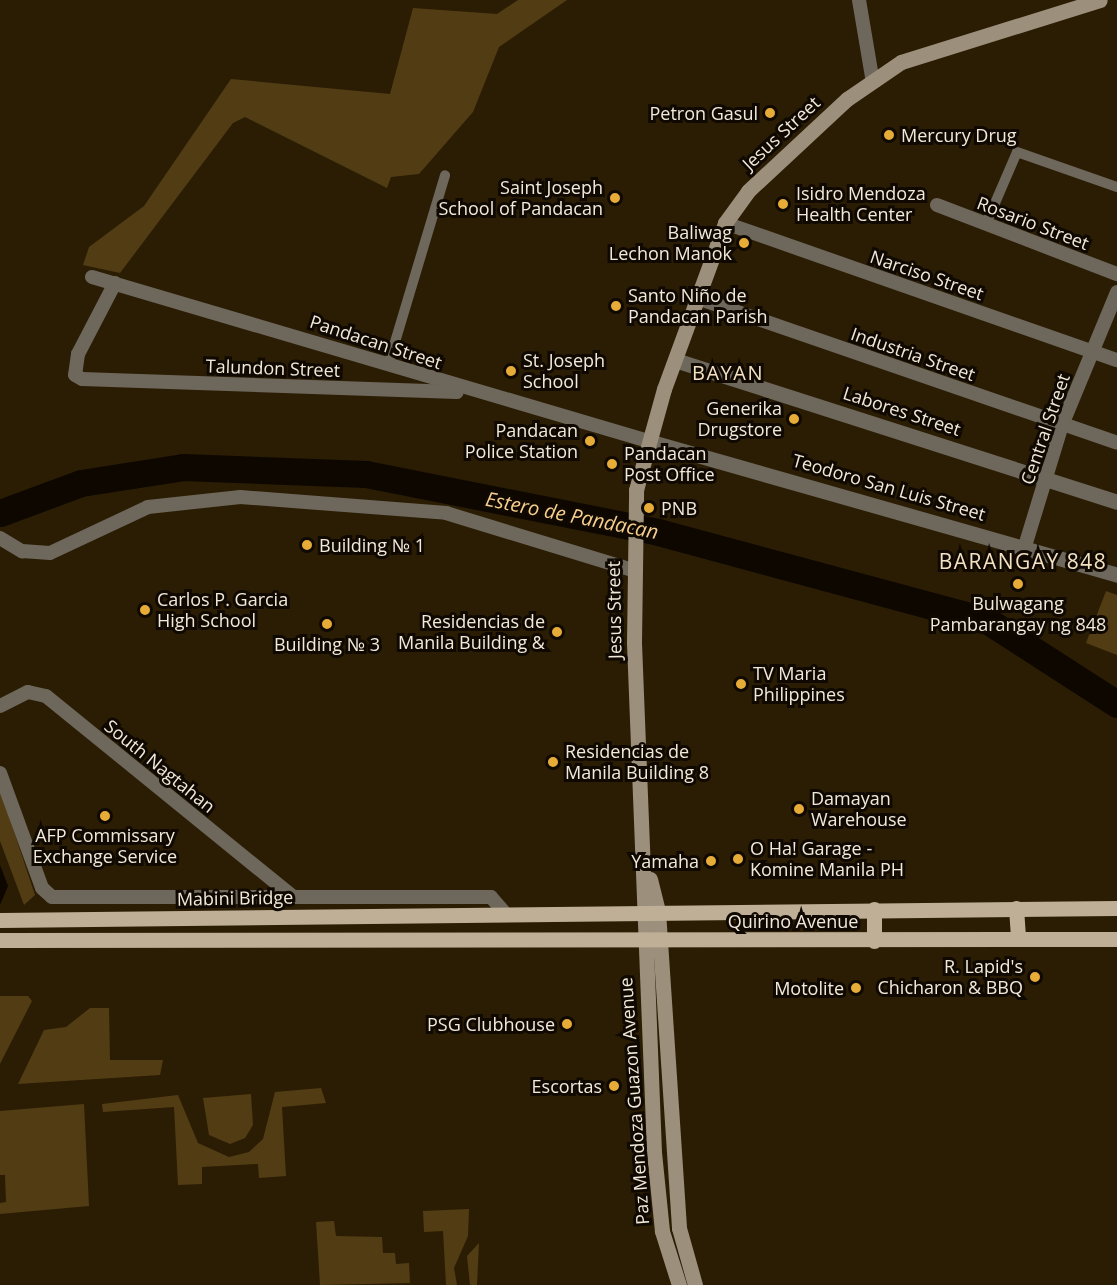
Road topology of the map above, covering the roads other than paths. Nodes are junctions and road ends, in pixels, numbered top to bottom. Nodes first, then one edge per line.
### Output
1 (860, 0) edge
2 (1101, 0) edge
3 (872, 77) junction
4 (445, 175) dead end
5 (1117, 187) edge
6 (937, 205) dead end
7 (725, 223) junction
8 (986, 224) junction
9 (1117, 274) edge
10 (92, 276) dead end
11 (115, 283) junction
12 (1117, 292) edge
13 (697, 298) junction
14 (1094, 352) junction
15 (675, 360) junction
16 (1117, 360) edge
17 (388, 362) junction
18 (471, 392) junction
19 (1062, 425) junction
20 (648, 441) junction
21 (1117, 443) edge
22 (1046, 479) junction
23 (1117, 502) edge
24 (0, 538) edge
25 (1025, 546) junction
26 (633, 570) junction
27 (1117, 576) edge
28 (0, 706) edge
29 (0, 773) edge
30 (291, 895) junction
31 (1016, 908) junction
32 (1117, 908) edge
33 (874, 909) junction
34 (503, 911) junction
35 (650, 911) junction
36 (471, 915) joint
37 (0, 920) edge
38 (643, 939) junction
39 (1018, 939) junction
40 (1117, 939) edge
41 (0, 940) edge
42 (660, 940) junction
43 (874, 940) junction
44 (679, 1285) edge
45 (695, 1285) edge

1 - 3 street
2 - 3 main road
3 - 7 main road, Jesus Street
4 - 17 street
5 - 8 street
6 - 8 street, Rosario Street
7 - 13 main road, Jesus Street
7 - 14 street, Narciso Street
8 - 9 street, Rosario Street
10 - 11 street, Pandacan Street
11 - 17 street, Pandacan Street
11 - 18 street, Talundon Street
12 - 14 street, Central Street
13 - 15 main road, Jesus Street
13 - 19 street, Industria Street
14 - 16 street, Narciso Street
14 - 19 street, Central Street
15 - 20 main road, Jesus Street
15 - 22 street, Labores Street
17 - 18 street, Pandacan Street
18 - 20 street, Pandacan Street
19 - 21 street, Industria Street
19 - 22 street, Central Street
20 - 25 street, Teodoro San Luis Street
20 - 26 main road, Jesus Street
22 - 23 street, Labores Street
22 - 25 street, Central Street
24 - 26 street
25 - 27 street, Teodoro San Luis Street
26 - 35 main road, Jesus Street
28 - 30 street, South Nagtahan
29 - 30 street
30 - 34 street
31 - 32 main road, Quirino Avenue
31 - 33 main road, Quirino Avenue
31 - 39 main road
33 - 35 main road, Quirino Avenue
33 - 43 main road
34 - 35 main road, Quirino Avenue
34 - 36 main road, Quirino Avenue
35 - 38 main road, Paz Mendoza Guazon Avenue
35 - 42 main road, Paz Mendoza Guazon Avenue
36 - 37 main road, Mabini Bridge
38 - 41 main road, Quirino Avenue
38 - 42 main road, Quirino Avenue
38 - 44 main road, Paz Mendoza Guazon Avenue
39 - 40 main road, Quirino Avenue
39 - 43 main road, Quirino Avenue
42 - 43 main road, Quirino Avenue
42 - 45 main road, Paz Mendoza Guazon Avenue

